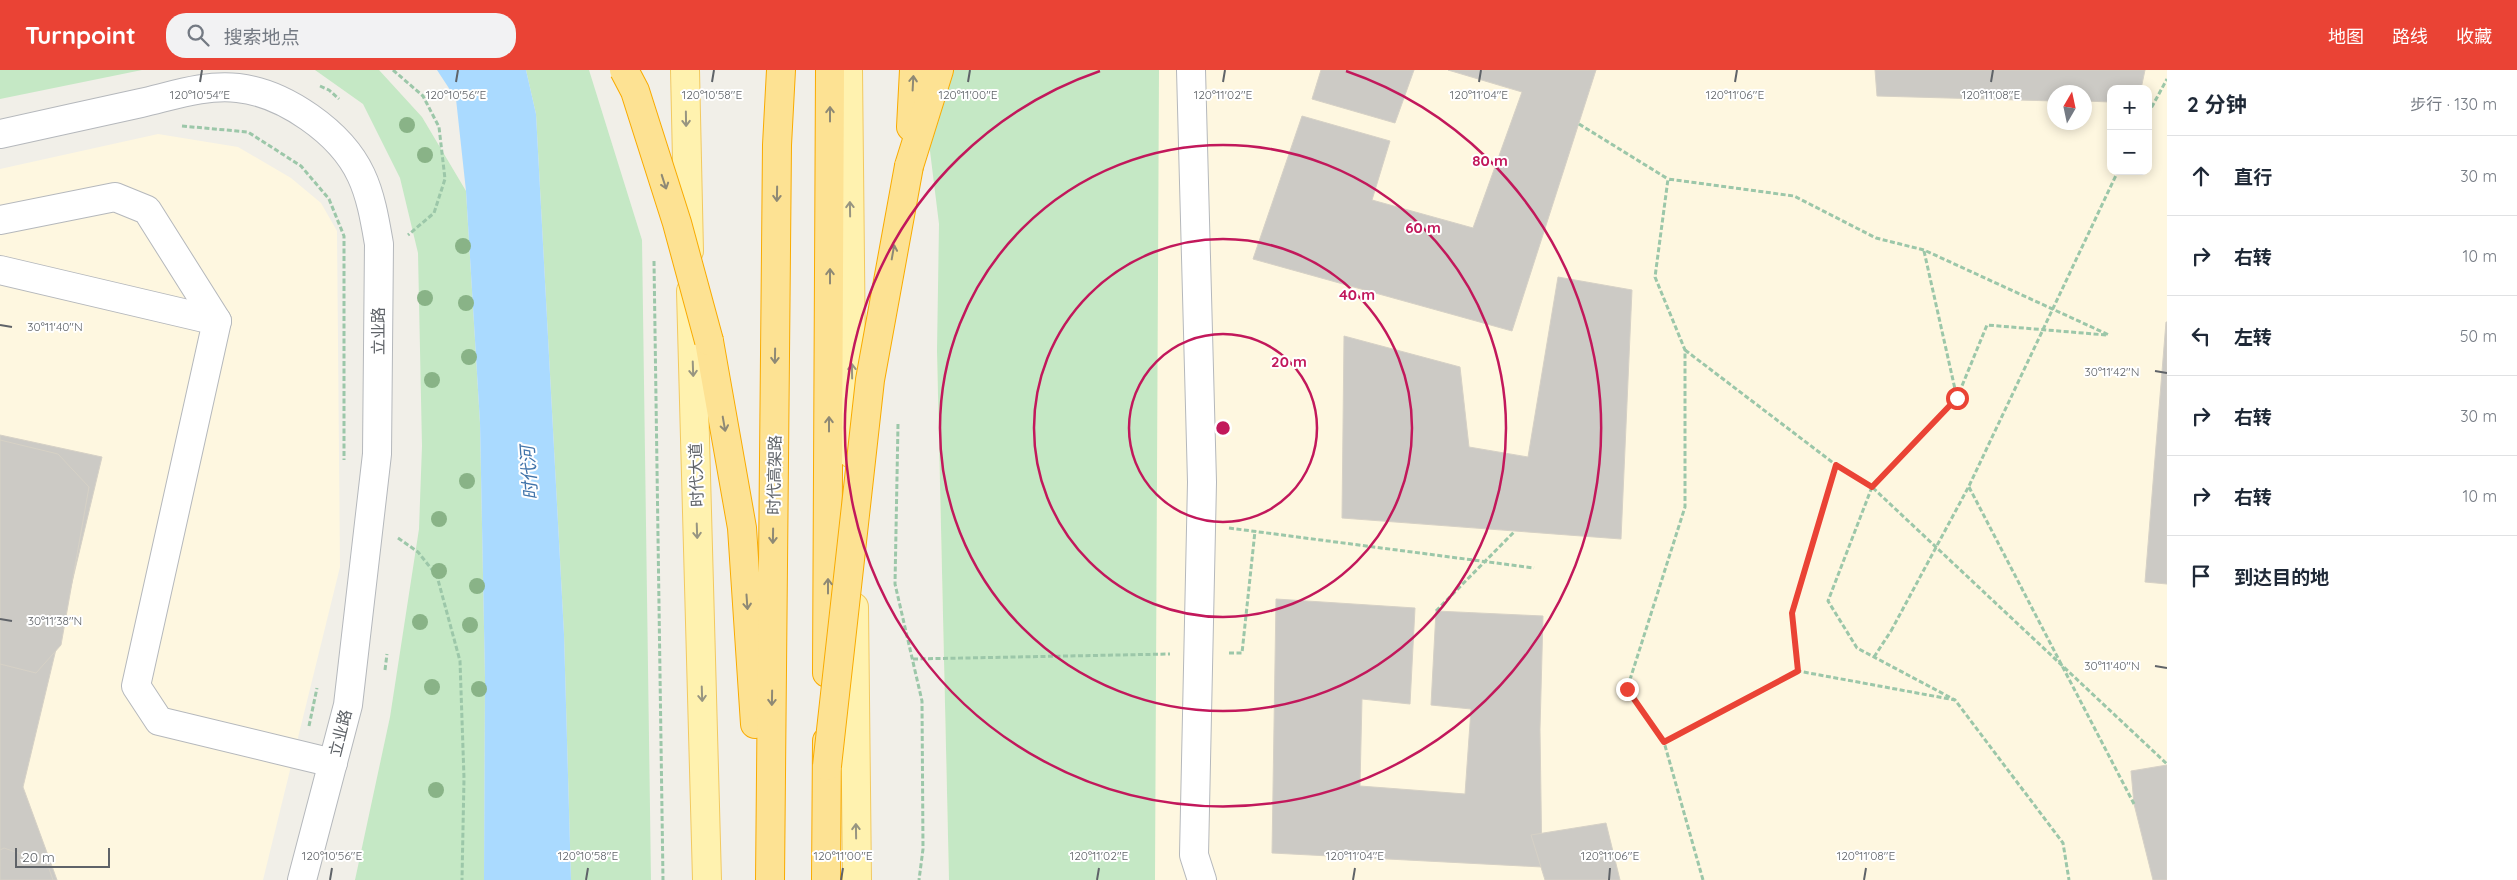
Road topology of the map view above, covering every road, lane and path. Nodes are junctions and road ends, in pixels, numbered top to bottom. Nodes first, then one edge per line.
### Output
1 (393, 70) edge
2 (624, 70) edge
3 (685, 70) edge
4 (770, 70) edge
5 (780, 70) edge
6 (830, 70) edge
7 (848, 70) edge
8 (914, 70) edge
9 (940, 70) edge
10 (1191, 70) edge
11 (2167, 79) edge
12 (2152, 107) edge
13 (1579, 124) dead end
14 (175, 128) dead end
15 (0, 134) edge
16 (777, 145) junction
17 (909, 166) junction
18 (2116, 175) edge
19 (1668, 179) junction
20 (0, 220) edge
21 (405, 237) dead end
22 (1924, 250) junction
23 (654, 258) dead end
24 (0, 270) edge
25 (217, 321) junction
26 (1685, 350) junction
27 (1957, 398) junction
28 (898, 416) dead end
29 (344, 465) dead end
30 (1836, 465) junction
31 (1969, 486) junction
32 (1872, 487) junction
33 (1201, 524) junction
34 (1254, 531) junction
35 (1515, 531) dead end
36 (393, 535) dead end
37 (1534, 568) dead end
38 (1436, 611) dead end
39 (1198, 653) junction
40 (1874, 657) junction
41 (913, 659) junction
42 (1798, 671) junction
43 (318, 686) dead end
44 (1955, 700) junction
45 (1664, 742) junction
46 (302, 756) junction
47 (333, 763) junction
48 (2167, 764) edge
49 (826, 766) junction
50 (2134, 804) dead end
51 (302, 880) edge
52 (462, 880) edge
53 (664, 880) edge
54 (707, 880) edge
55 (766, 880) edge
56 (770, 880) edge
57 (826, 880) edge
58 (857, 880) edge
59 (919, 880) edge
60 (1202, 880) edge
61 (1703, 880) edge
62 (2069, 880) edge

1 - 21 path
2 -> 55 highway, bridge
3 -> 54 main road, 时代大道
4 - 16 highway
5 - 16 highway, 时代高架路
49 -> 6 highway, bridge
58 -> 7 main road
17 -> 8 highway
9 - 17 highway
10 - 33 street
11 - 12 path
13 - 19 path
14 - 29 path
15 - 47 street, 立业路
16 -> 56 highway, 时代高架路
49 -> 17 highway, bridge
18 - 31 path, bridge
19 - 22 path
19 - 26 path
20 - 25 street
22 - 27 path
22 - 27 path
23 - 53 path
24 - 25 street
25 - 46 street
26 - 30 path
26 - 45 path
27 - 32 path
28 - 41 path
30 - 32 path
30 - 42 path
31 - 40 path, bridge
31 - 50 path, bridge
32 - 40 path
32 - 48 path
33 - 34 path
33 - 39 street
34 - 37 path
34 - 39 path
35 - 38 path, bridge
36 - 52 path
39 - 41 path
39 - 60 street
40 - 44 path
41 - 59 path
42 - 44 path
42 - 45 path
43 - 46 path
44 - 62 path
45 - 61 path
46 - 47 street
47 - 51 street, 立业路
49 - 57 highway

